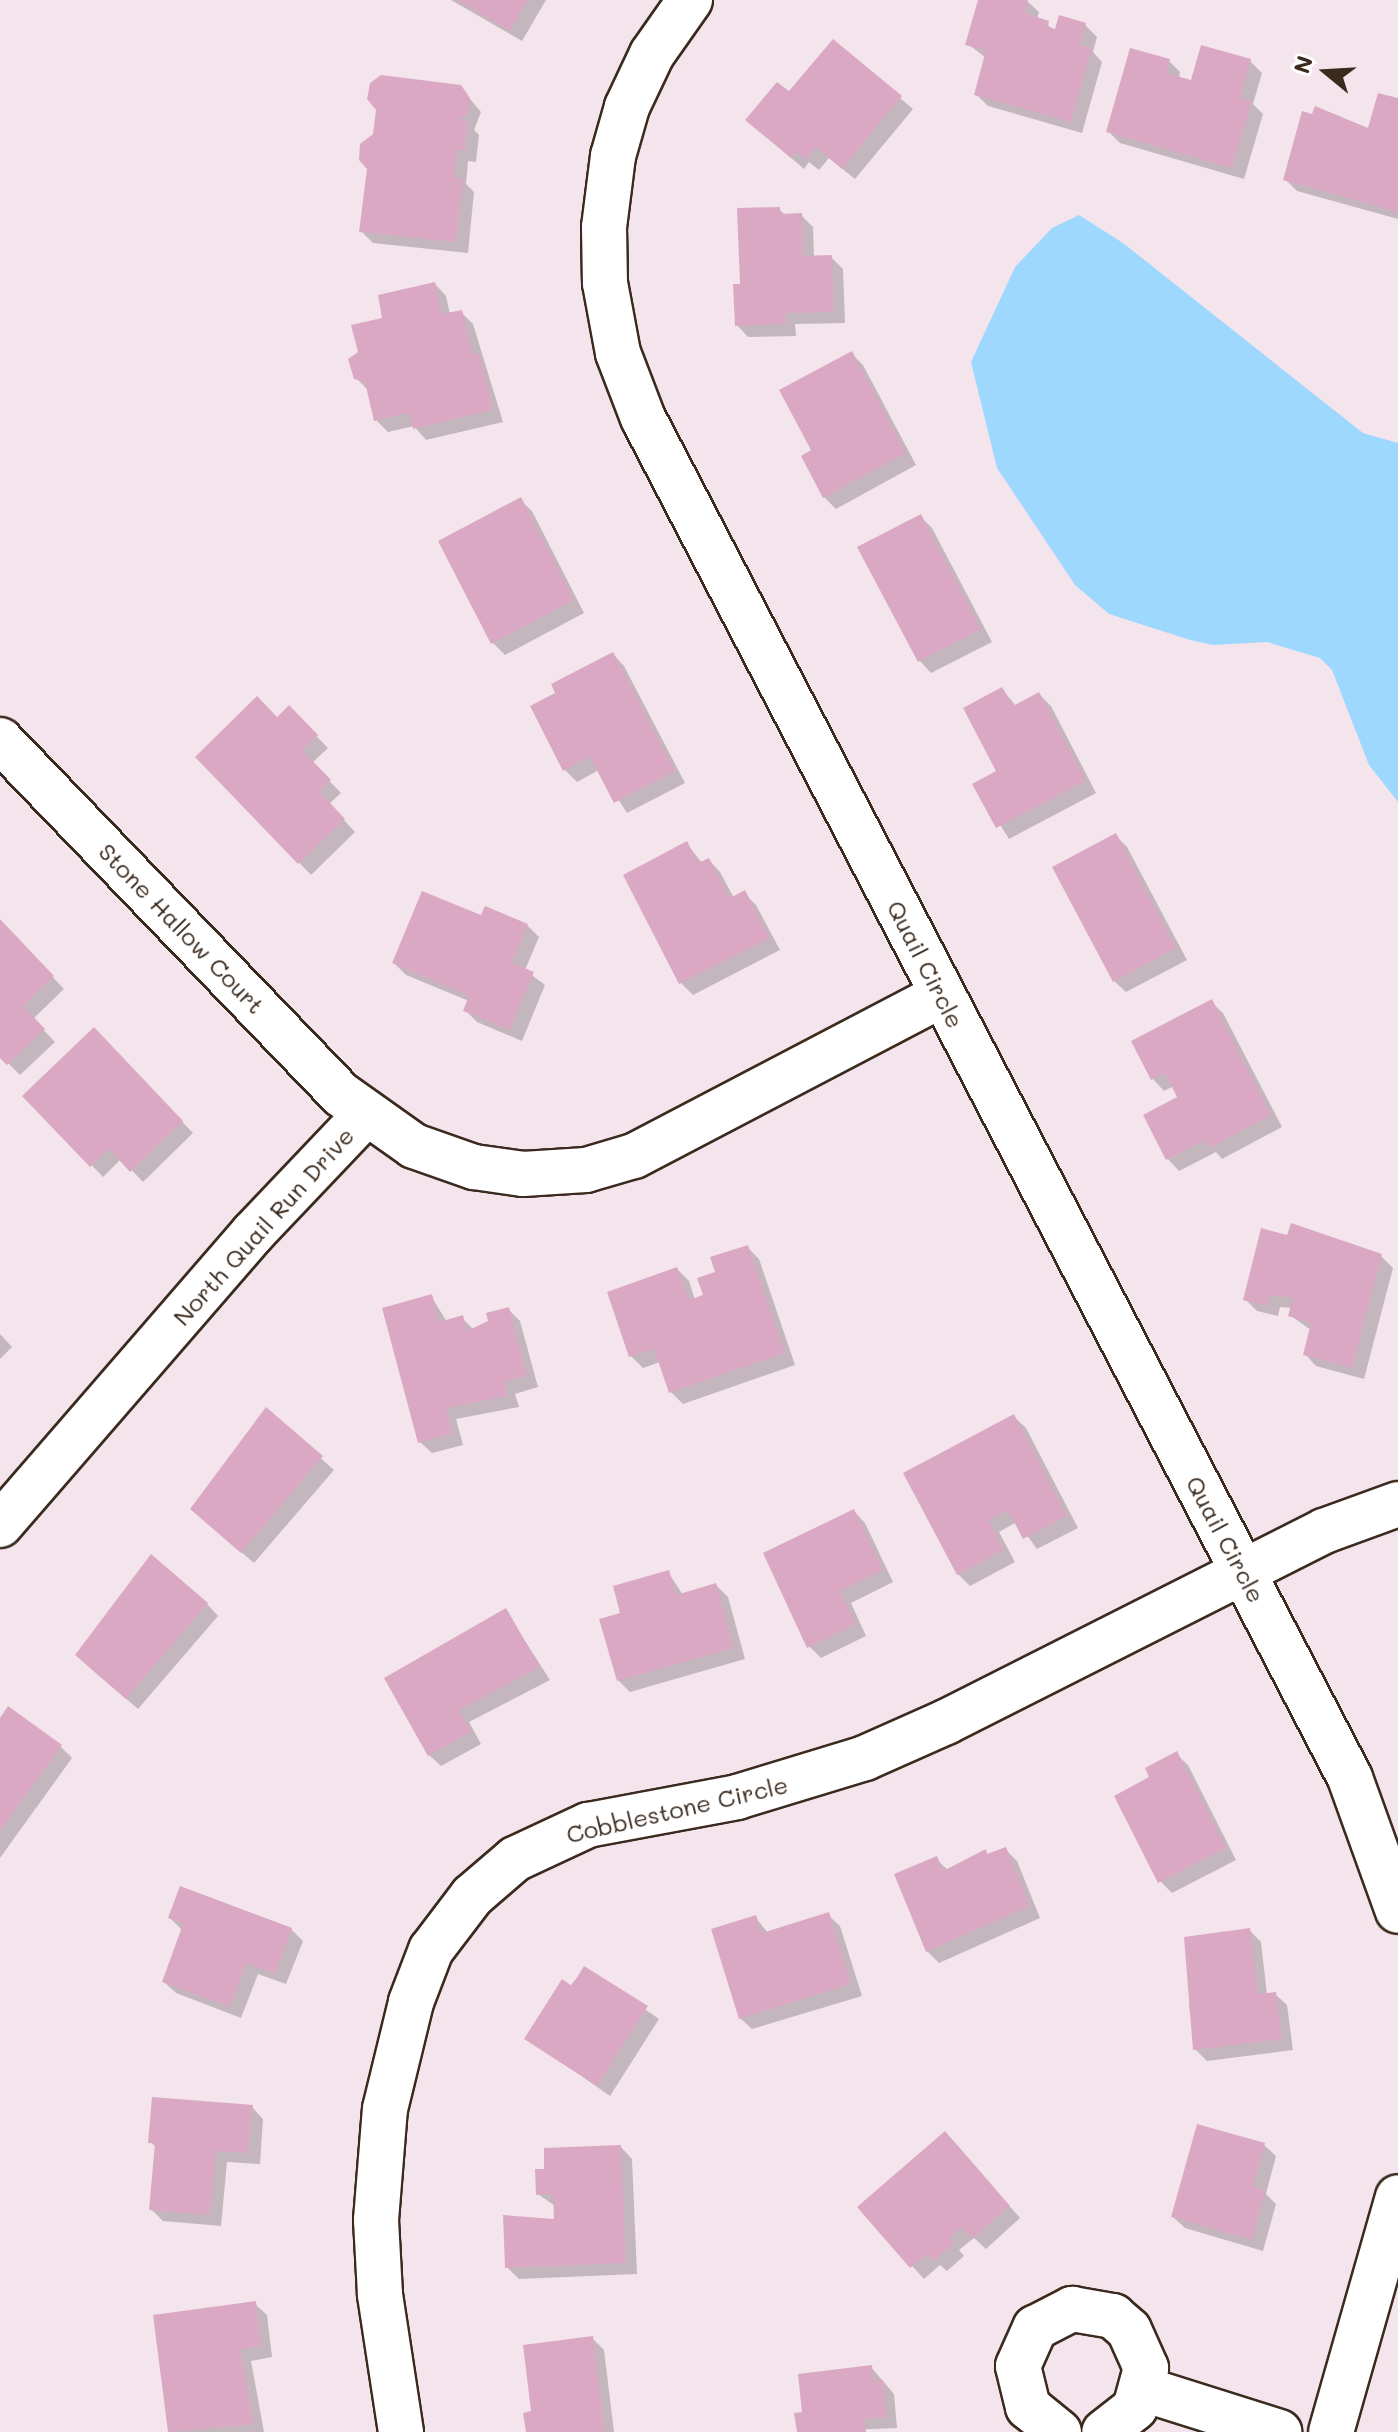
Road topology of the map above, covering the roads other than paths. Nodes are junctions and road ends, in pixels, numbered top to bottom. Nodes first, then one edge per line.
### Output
1 (690, 0) edge
2 (0, 740) edge
3 (942, 995) junction
4 (365, 1115) junction
5 (1398, 1504) edge
6 (0, 1525) edge
7 (1242, 1571) junction
8 (1398, 1911) edge
9 (1398, 2197) edge
10 (1143, 2389) junction
11 (401, 2432) edge
12 (1059, 2432) edge
13 (1104, 2432) edge
14 (1279, 2432) edge
15 (1331, 2432) edge

1 - 3 street, Quail Circle
2 - 4 street, Stone Hallow Court
3 - 4 street, North Quail Run Drive
3 - 7 street, Quail Circle
4 - 6 street, North Quail Run Drive
5 - 7 street, Cobblestone Circle
7 - 8 street, Quail Circle
7 - 11 street, Cobblestone Circle
9 - 15 street
10 - 12 street
10 - 13 street
10 - 14 street

